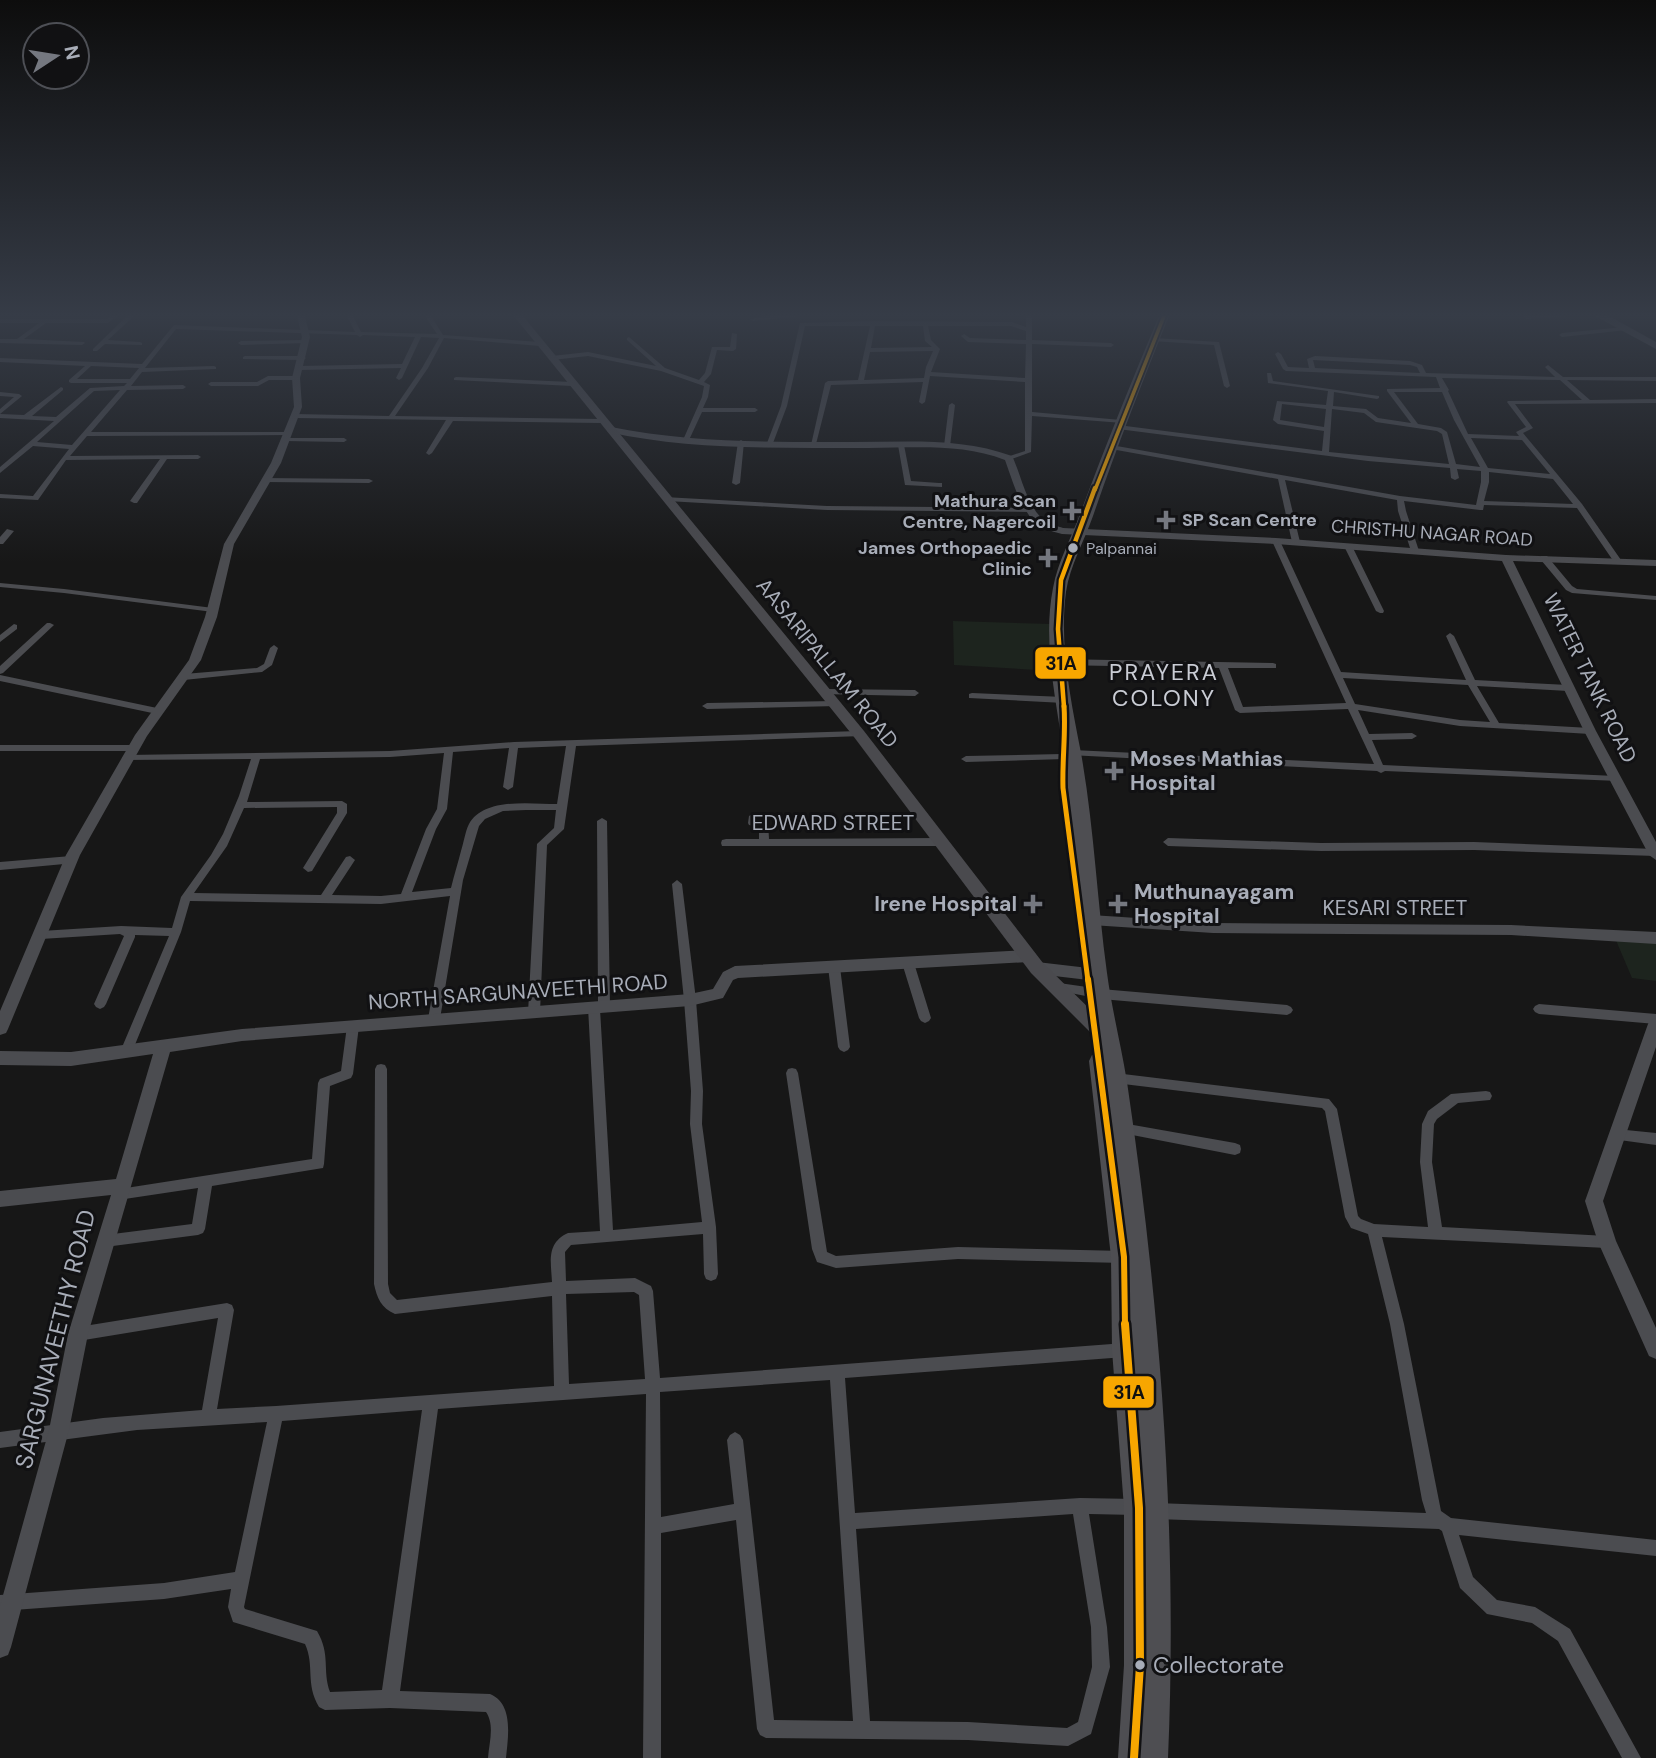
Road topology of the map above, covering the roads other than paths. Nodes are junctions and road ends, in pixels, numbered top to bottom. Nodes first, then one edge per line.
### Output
1 (17, 398) edge
2 (50, 398) edge
3 (81, 398) edge
4 (117, 398) edge
5 (298, 398) edge
6 (404, 398) edge
7 (583, 398) edge
8 (704, 398) edge
9 (786, 398) edge
10 (824, 398) edge
11 (923, 398) edge
12 (1028, 398) edge
13 (1130, 398) edge
14 (1331, 398) edge
15 (1395, 398) edge
16 (1449, 398) edge
17 (1584, 398) edge
18 (1656, 401) edge
19 (922, 402) dead end
20 (1589, 402) junction
21 (952, 405) dead end
22 (1331, 407) junction
23 (700, 410) junction
24 (755, 410) dead end
25 (0, 414) edge
26 (1028, 414) junction
27 (295, 416) junction
28 (392, 416) junction
29 (26, 417) junction
30 (451, 418) junction
31 (57, 419) junction
32 (1119, 424) junction
33 (606, 426) junction
34 (1417, 427) junction
35 (1328, 430) junction
36 (86, 434) junction
37 (1466, 436) junction
38 (287, 437) junction
39 (1524, 438) junction
40 (344, 440) dead end
41 (686, 440) junction
42 (741, 442) junction
43 (770, 443) junction
44 (33, 444) junction
45 (813, 444) junction
46 (901, 445) junction
47 (947, 446) junction
48 (73, 447) junction
49 (1111, 447) junction
50 (429, 453) dead end
51 (1325, 453) junction
52 (165, 457) junction
53 (198, 457) dead end
54 (64, 458) junction
55 (1009, 458) junction
56 (1452, 466) junction
57 (1485, 470) junction
58 (0, 471) edge
59 (1556, 477) junction
60 (1455, 478) dead end
61 (1281, 479) junction
62 (266, 480) junction
63 (369, 481) dead end
64 (736, 483) dead end
65 (939, 485) dead end
66 (0, 496) edge
67 (1400, 498) junction
68 (667, 499) junction
69 (134, 501) dead end
70 (1480, 503) junction
71 (1579, 506) junction
72 (1031, 510) junction
73 (10, 531) dead end
74 (1080, 533) junction
75 (0, 541) edge
76 (1276, 541) junction
77 (1296, 542) junction
78 (1348, 546) junction
79 (1415, 551) junction
80 (1506, 558) junction
81 (1544, 558) junction
82 (1617, 560) junction
83 (1654, 565) edge
84 (0, 585) edge
85 (1656, 598) edge
86 (213, 610) junction
87 (1380, 611) dead end
88 (50, 625) dead end
89 (14, 627) dead end
90 (1450, 636) dead end
91 (0, 639) edge
92 (274, 648) dead end
93 (1058, 662) junction
94 (1223, 666) junction
95 (1273, 666) dead end
96 (0, 671) edge
97 (1339, 675) junction
98 (184, 677) junction
99 (0, 678) edge
100 (1472, 682) junction
101 (1568, 688) junction
102 (824, 692) junction
103 (915, 693) dead end
104 (972, 696) dead end
105 (1064, 700) junction
106 (835, 704) junction
107 (707, 706) dead end
108 (1352, 706) junction
109 (157, 711) junction
110 (1496, 725) junction
111 (1590, 731) junction
112 (859, 734) junction
113 (1412, 736) dead end
114 (1368, 737) junction
115 (514, 745) junction
116 (571, 745) junction
117 (1066, 747) junction
118 (0, 748) edge
119 (449, 750) junction
120 (131, 753) junction
121 (256, 757) junction
122 (966, 759) dead end
123 (1381, 770) junction
124 (1615, 779) junction
125 (508, 787) dead end
126 (242, 805) junction
127 (561, 807) junction
128 (754, 816) dead end
129 (602, 821) dead end
130 (939, 842) junction
131 (1168, 842) dead end
132 (726, 843) dead end
133 (764, 844) junction
134 (1656, 854) edge
135 (71, 860) junction
136 (350, 860) dead end
137 (0, 866) edge
138 (308, 868) dead end
139 (677, 884) dead end
140 (456, 891) junction
141 (186, 897) junction
142 (405, 897) junction
143 (324, 900) junction
144 (1091, 920) junction
145 (126, 931) junction
146 (176, 932) junction
147 (41, 935) junction
148 (1656, 937) edge
149 (1033, 962) junction
150 (908, 963) junction
151 (834, 967) junction
152 (1094, 984) junction
153 (1059, 987) junction
154 (690, 1000) junction
155 (100, 1004) dead end
156 (599, 1006) junction
157 (1539, 1009) dead end
158 (1287, 1010) dead end
159 (534, 1013) junction
160 (925, 1018) dead end
161 (1656, 1018) edge
162 (434, 1019) junction
163 (1656, 1024) edge
164 (353, 1026) junction
165 (1101, 1027) junction
166 (0, 1029) edge
167 (164, 1045) junction
168 (844, 1047) dead end
169 (126, 1052) junction
170 (0, 1058) edge
171 (381, 1069) dead end
172 (792, 1073) dead end
173 (1115, 1078) junction
174 (1486, 1096) dead end
175 (1122, 1128) junction
176 (1616, 1135) junction
177 (1656, 1139) edge
178 (1235, 1149) dead end
179 (206, 1181) junction
180 (119, 1190) junction
181 (0, 1199) edge
182 (709, 1227) junction
183 (1374, 1230) junction
184 (1436, 1234) junction
185 (607, 1237) junction
186 (105, 1241) junction
187 (1606, 1242) junction
188 (1124, 1257) junction
189 (711, 1274) dead end
190 (560, 1288) junction
191 (1133, 1304) junction
192 (1649, 1321) edge
193 (78, 1334) junction
194 (1656, 1349) edge
195 (1125, 1350) junction
196 (837, 1372) junction
197 (653, 1386) junction
198 (562, 1392) junction
199 (431, 1402) junction
200 (276, 1414) junction
201 (208, 1416) junction
202 (59, 1430) junction
203 (0, 1440) edge
204 (735, 1440) dead end
205 (1080, 1506) junction
206 (1146, 1509) junction
207 (742, 1511) junction
208 (849, 1521) junction
209 (1444, 1524) junction
210 (652, 1527) junction
211 (1656, 1548) edge
212 (243, 1579) junction
213 (6, 1602) edge
214 (0, 1647) edge
215 (390, 1699) junction
216 (862, 1730) junction
217 (497, 1758) edge
218 (652, 1758) edge
219 (1133, 1758) edge
220 (1151, 1758) edge
221 (1632, 1758) edge

1 - 25 street
2 - 29 street
3 - 31 street
4 - 36 street
5 - 27 street
6 - 28 street
7 - 33 main road, AASARIPALLAM ROAD
8 - 23 street
9 - 43 street
10 - 45 street
11 - 19 street
12 - 26 street
13 - 32 highway
14 - 22 street
15 - 34 street
16 - 37 street
17 - 20 street
18 - 20 street
20 - 39 street
21 - 47 street
22 - 34 street
22 - 35 street
22 - 35 street
23 - 24 street
23 - 41 street
25 - 29 street
26 - 32 street
26 - 55 street
27 - 28 street
27 - 38 street
28 - 30 street
29 - 31 street
30 - 33 street
30 - 50 street
31 - 44 street
32 - 49 highway
32 - 51 street
33 - 41 street
33 - 68 main road, AASARIPALLAM ROAD
34 - 56 street
35 - 51 street
36 - 38 street
36 - 48 street
37 - 39 street
37 - 57 street
38 - 40 street
38 - 62 street
39 - 59 street
41 - 42 street
42 - 43 street
42 - 64 street
43 - 45 street
44 - 48 street
44 - 58 street
45 - 46 street
46 - 47 street
46 - 65 street
47 - 55 street
48 - 54 street
49 - 61 street
49 - 74 highway
51 - 56 street
52 - 53 street
52 - 54 street
52 - 69 street
54 - 66 street
55 - 72 street
56 - 57 street
56 - 60 street
57 - 59 street
57 - 70 street
59 - 71 street
61 - 67 street
61 - 77 street
62 - 63 street
62 - 86 street
67 - 70 street
67 - 79 street
68 - 72 street
68 - 102 main road, AASARIPALLAM ROAD
70 - 71 street
71 - 82 street
72 - 74 street, CHRISTHU NAGAR ROAD
73 - 75 street
74 - 76 street, CHRISTHU NAGAR ROAD
74 - 93 highway
76 - 77 street, CHRISTHU NAGAR ROAD
76 - 97 street
77 - 78 street, CHRISTHU NAGAR ROAD
78 - 79 street, CHRISTHU NAGAR ROAD
78 - 87 street
79 - 80 street, CHRISTHU NAGAR ROAD
80 - 81 street, CHRISTHU NAGAR ROAD
80 - 101 street, WATER TANK ROAD
81 - 82 street, CHRISTHU NAGAR ROAD
81 - 85 street
82 - 83 street, CHRISTHU NAGAR ROAD
84 - 86 street
86 - 98 street
88 - 96 street
89 - 91 street
90 - 100 street
92 - 98 street
93 - 94 street
93 - 105 highway
94 - 95 street
94 - 108 street
97 - 100 street
97 - 108 street
98 - 109 street
99 - 109 street
100 - 101 street
100 - 110 street
101 - 111 street, WATER TANK ROAD
102 - 103 street
102 - 106 main road, AASARIPALLAM ROAD
104 - 105 street
105 - 117 highway
106 - 107 street
106 - 112 main road, AASARIPALLAM ROAD
108 - 110 street
108 - 114 street
109 - 120 street
110 - 111 street
111 - 124 street, WATER TANK ROAD
112 - 116 street
112 - 130 main road, AASARIPALLAM ROAD
113 - 114 street
114 - 123 street
115 - 116 street
115 - 119 street
115 - 125 street
116 - 127 street
117 - 122 street
117 - 123 street
117 - 144 highway
117 - 152 highway
118 - 120 street
119 - 121 street
119 - 142 street
120 - 121 street
120 - 135 street
121 - 126 street
123 - 124 street
124 - 134 street, WATER TANK ROAD
126 - 138 street
126 - 141 street
127 - 140 street
127 - 159 street
128 - 133 street
129 - 156 street
130 - 133 street, EDWARD STREET
130 - 149 main road, AASARIPALLAM ROAD
131 - 134 street
132 - 133 street, EDWARD STREET
135 - 137 street
135 - 147 street
136 - 143 street
139 - 154 street
140 - 142 street
140 - 162 street
141 - 143 street
141 - 146 street
142 - 143 street
144 - 148 street, KESARI STREET
144 - 152 highway
145 - 146 street
145 - 147 street
145 - 155 street
146 - 169 street
147 - 166 street
149 - 150 street, NORTH SARGUNAVEETHI ROAD
149 - 152 street, NORTH SARGUNAVEETHI ROAD
149 - 153 main road, AASARIPALLAM ROAD
150 - 151 street, NORTH SARGUNAVEETHI ROAD
150 - 160 street
151 - 154 street, NORTH SARGUNAVEETHI ROAD
151 - 168 street
152 - 153 street
152 - 158 street
152 - 165 highway
153 - 165 main road, AASARIPALLAM ROAD
154 - 156 street, NORTH SARGUNAVEETHI ROAD
154 - 182 street
156 - 159 street, NORTH SARGUNAVEETHI ROAD
156 - 185 street
157 - 161 street
159 - 162 street, NORTH SARGUNAVEETHI ROAD
162 - 164 street, NORTH SARGUNAVEETHI ROAD
163 - 176 street
164 - 167 street, NORTH SARGUNAVEETHI ROAD
164 - 179 street
165 - 173 highway
165 - 188 highway
167 - 169 street, NORTH SARGUNAVEETHI ROAD
167 - 180 street, SARGUNAVEETHY ROAD
169 - 170 street, NORTH SARGUNAVEETHI ROAD
171 - 190 street
172 - 188 street
173 - 175 highway
173 - 183 street
174 - 184 street
175 - 178 street
175 - 191 highway
176 - 177 street
176 - 187 street
179 - 180 street
179 - 186 street
180 - 181 street
180 - 186 street, SARGUNAVEETHY ROAD
182 - 185 street
182 - 189 street
183 - 184 street
183 - 209 street
184 - 187 street
185 - 190 street
186 - 193 street, SARGUNAVEETHY ROAD
187 - 192 street
188 - 191 highway
190 - 197 street
190 - 198 street
191 - 195 highway
191 - 206 highway
192 - 194 street
193 - 201 street
193 - 202 street, SARGUNAVEETHY ROAD
195 - 196 street
195 - 206 highway
196 - 197 street
196 - 208 street
197 - 198 street
197 - 210 street
198 - 199 street
199 - 200 street
199 - 215 street
200 - 201 street
200 - 212 street
201 - 202 street
202 - 203 street
202 - 213 street, SARGUNAVEETHY ROAD
204 - 207 street
205 - 206 street
205 - 208 street
205 - 216 street
206 - 209 street
206 - 219 highway
206 - 220 highway
207 - 210 street
207 - 216 street
208 - 216 street
209 - 211 street
209 - 221 street
210 - 218 street
212 - 213 street
212 - 215 street
213 - 214 street, SARGUNAVEETHY ROAD
215 - 217 street

